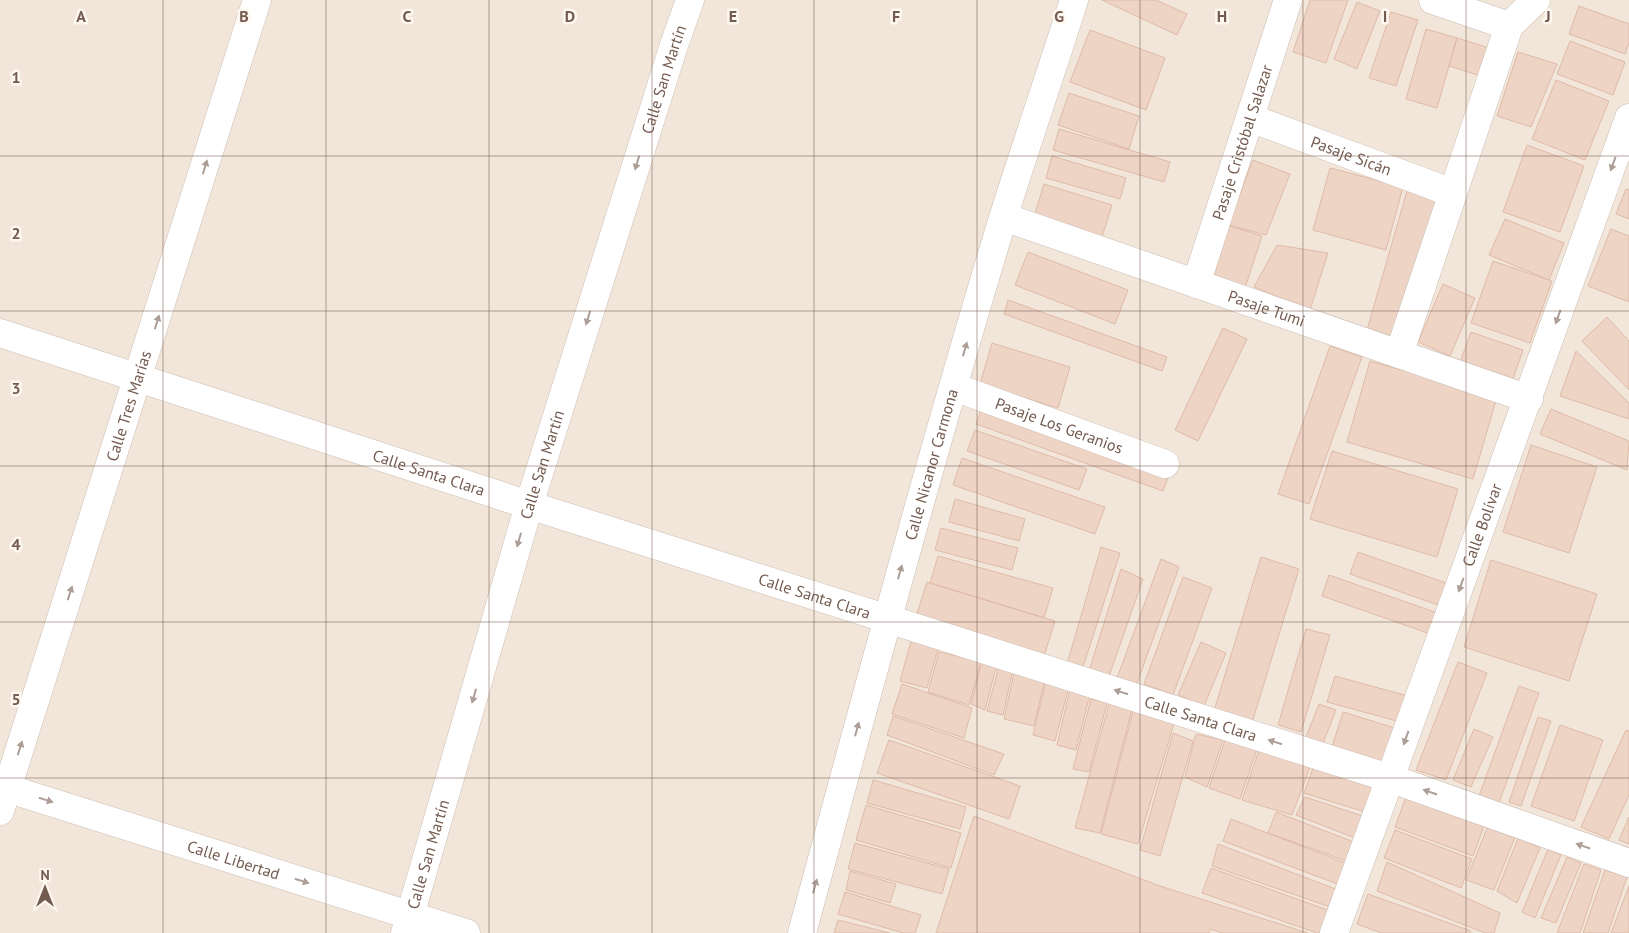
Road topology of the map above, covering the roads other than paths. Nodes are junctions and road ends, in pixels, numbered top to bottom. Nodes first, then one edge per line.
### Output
1 (690, 0) edge
2 (1074, 0) edge
3 (1288, 0) edge
4 (1433, 0) edge
5 (1536, 0) edge
6 (250, 2) edge
7 (1490, 15) edge
8 (1250, 118) junction
9 (1629, 118) edge
10 (1453, 193) junction
11 (1004, 218) junction
12 (1196, 284) junction
13 (0, 333) edge
14 (1399, 354) junction
15 (139, 378) junction
16 (954, 387) junction
17 (1529, 399) junction
18 (1165, 464) dead end
19 (529, 505) junction
20 (887, 617) junction
21 (1392, 779) junction
22 (2, 795) edge
23 (1629, 863) edge
24 (407, 924) edge
25 (466, 933) edge
26 (802, 933) edge
27 (1334, 933) edge

1 -> 19 street, Calle San Martín
2 - 11 street, Calle Nicanor Carmona
3 - 8 street, Pasaje Cristóbal Salazar
4 - 7 street
5 - 7 street
15 -> 6 street, Calle Tres Marías
7 - 10 street
8 - 10 street, Pasaje Sicán
8 - 12 street, Pasaje Cristóbal Salazar
9 -> 17 street, Calle Bolívar
10 - 14 street
11 - 12 street, Pasaje Tumi
16 -> 11 street, Calle Nicanor Carmona
12 - 14 street, Pasaje Tumi
13 - 15 street, Calle Santa Clara
14 - 17 street, Pasaje Tumi
15 - 19 street, Calle Santa Clara
22 -> 15 street, Calle Tres Marías
16 - 18 street, Pasaje Los Geranios
20 -> 16 street, Calle Nicanor Carmona
17 -> 21 street, Calle Bolívar
19 - 20 street, Calle Santa Clara
19 -> 24 street, Calle San Martín
21 -> 20 street, Calle Santa Clara
26 -> 20 street, Calle Nicanor Carmona
23 -> 21 street, Calle Santa Clara
21 - 27 street, Calle Bolívar
22 -> 24 street, Calle Libertad
24 - 25 street, Calle Libertad

